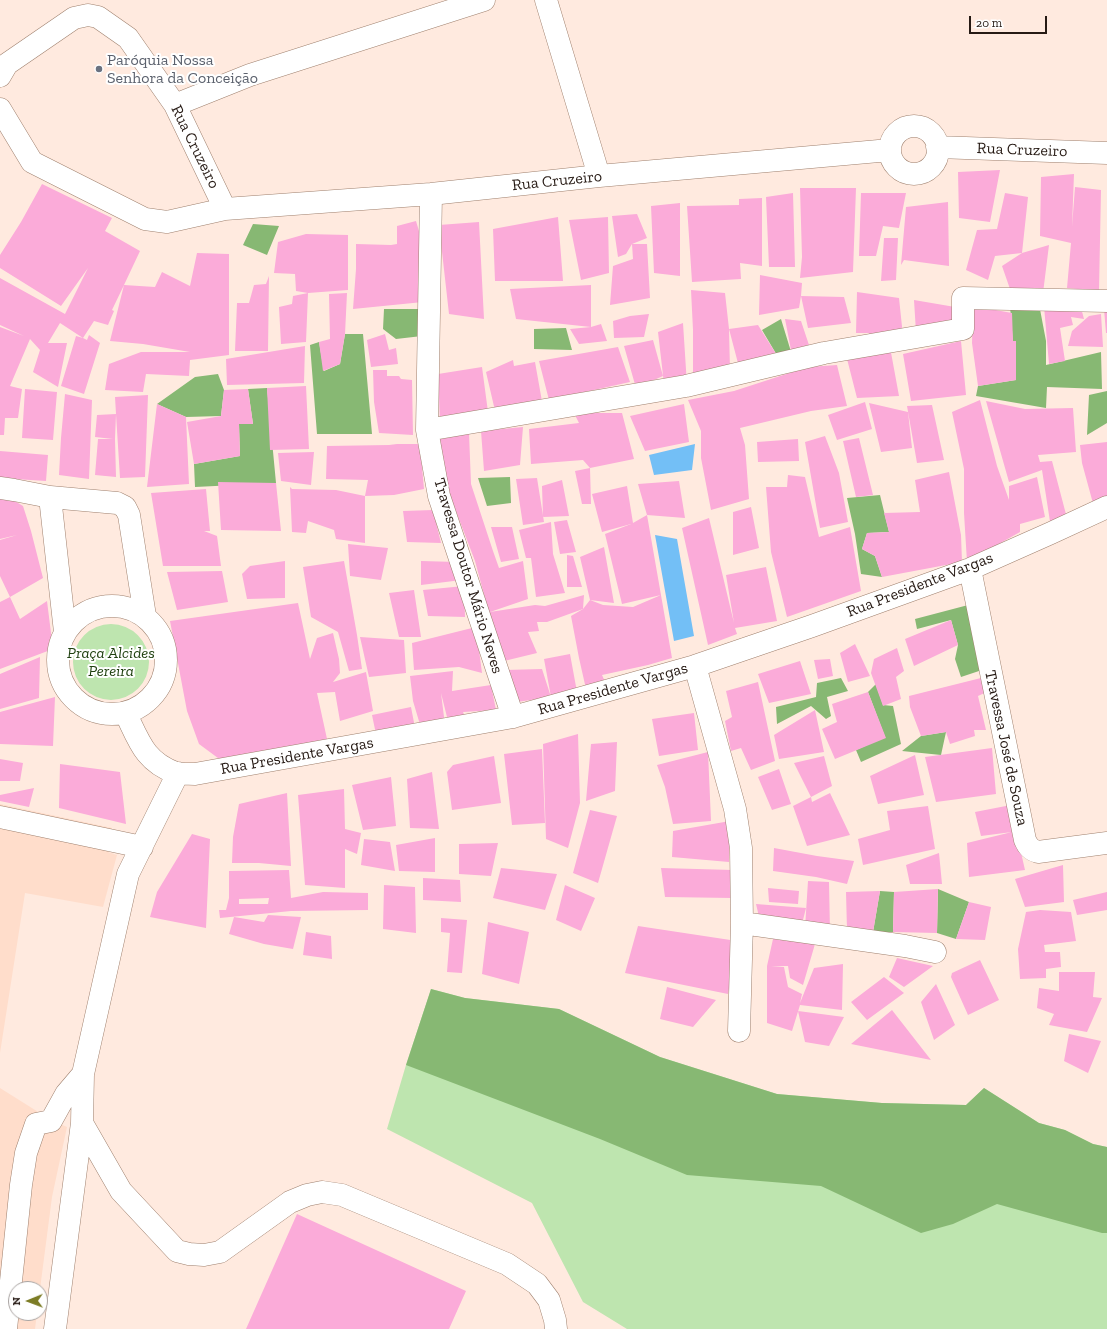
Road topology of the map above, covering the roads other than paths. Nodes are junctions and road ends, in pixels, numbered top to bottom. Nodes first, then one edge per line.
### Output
1 (484, 0) edge
2 (546, 0) edge
3 (2, 65) edge
4 (175, 105) junction
5 (0, 109) edge
6 (937, 147) junction
7 (890, 150) junction
8 (1107, 153) edge
9 (599, 176) junction
10 (431, 194) junction
11 (225, 209) junction
12 (1107, 301) edge
13 (427, 430) junction
14 (0, 488) edge
15 (50, 498) junction
16 (1107, 506) edge
17 (970, 569) junction
18 (145, 616) junction
19 (65, 632) junction
20 (695, 666) junction
21 (126, 714) junction
22 (513, 717) junction
23 (178, 773) junction
24 (0, 817) edge
25 (1107, 843) edge
26 (142, 847) junction
27 (742, 923) junction
28 (935, 952) dead end
29 (739, 1031) dead end
30 (82, 1074) junction
31 (82, 1123) junction
32 (6, 1329) edge
33 (54, 1329) edge
34 (556, 1329) edge

1 - 4 street
2 - 9 street
3 - 4 street, Rua Cruzeiro
4 - 11 street, Rua Cruzeiro
5 - 11 street, Rua Cruzeiro
6 - 7 street
6 - 7 street
6 - 8 street, Rua Cruzeiro
7 - 9 street, Rua Cruzeiro
9 - 10 street, Rua Cruzeiro
10 - 11 street, Rua Cruzeiro
10 - 13 street, Travessa Doutor Mário Neves
12 - 13 street
13 - 22 street, Travessa Doutor Mário Neves
14 - 15 street
15 - 18 street
15 - 19 street
16 - 17 street, Rua Presidente Vargas
17 - 20 street, Rua Presidente Vargas
17 - 25 street, Travessa José de Souza
18 - 19 street
18 - 21 street
19 - 21 street
20 - 22 street, Rua Presidente Vargas
20 - 27 street
21 - 23 street, Rua Presidente Vargas
22 - 23 street, Rua Presidente Vargas
23 - 26 street
24 - 26 street
26 - 30 street
27 - 28 street
27 - 29 street
30 - 31 street
30 - 32 street
31 - 33 street
31 - 34 street

